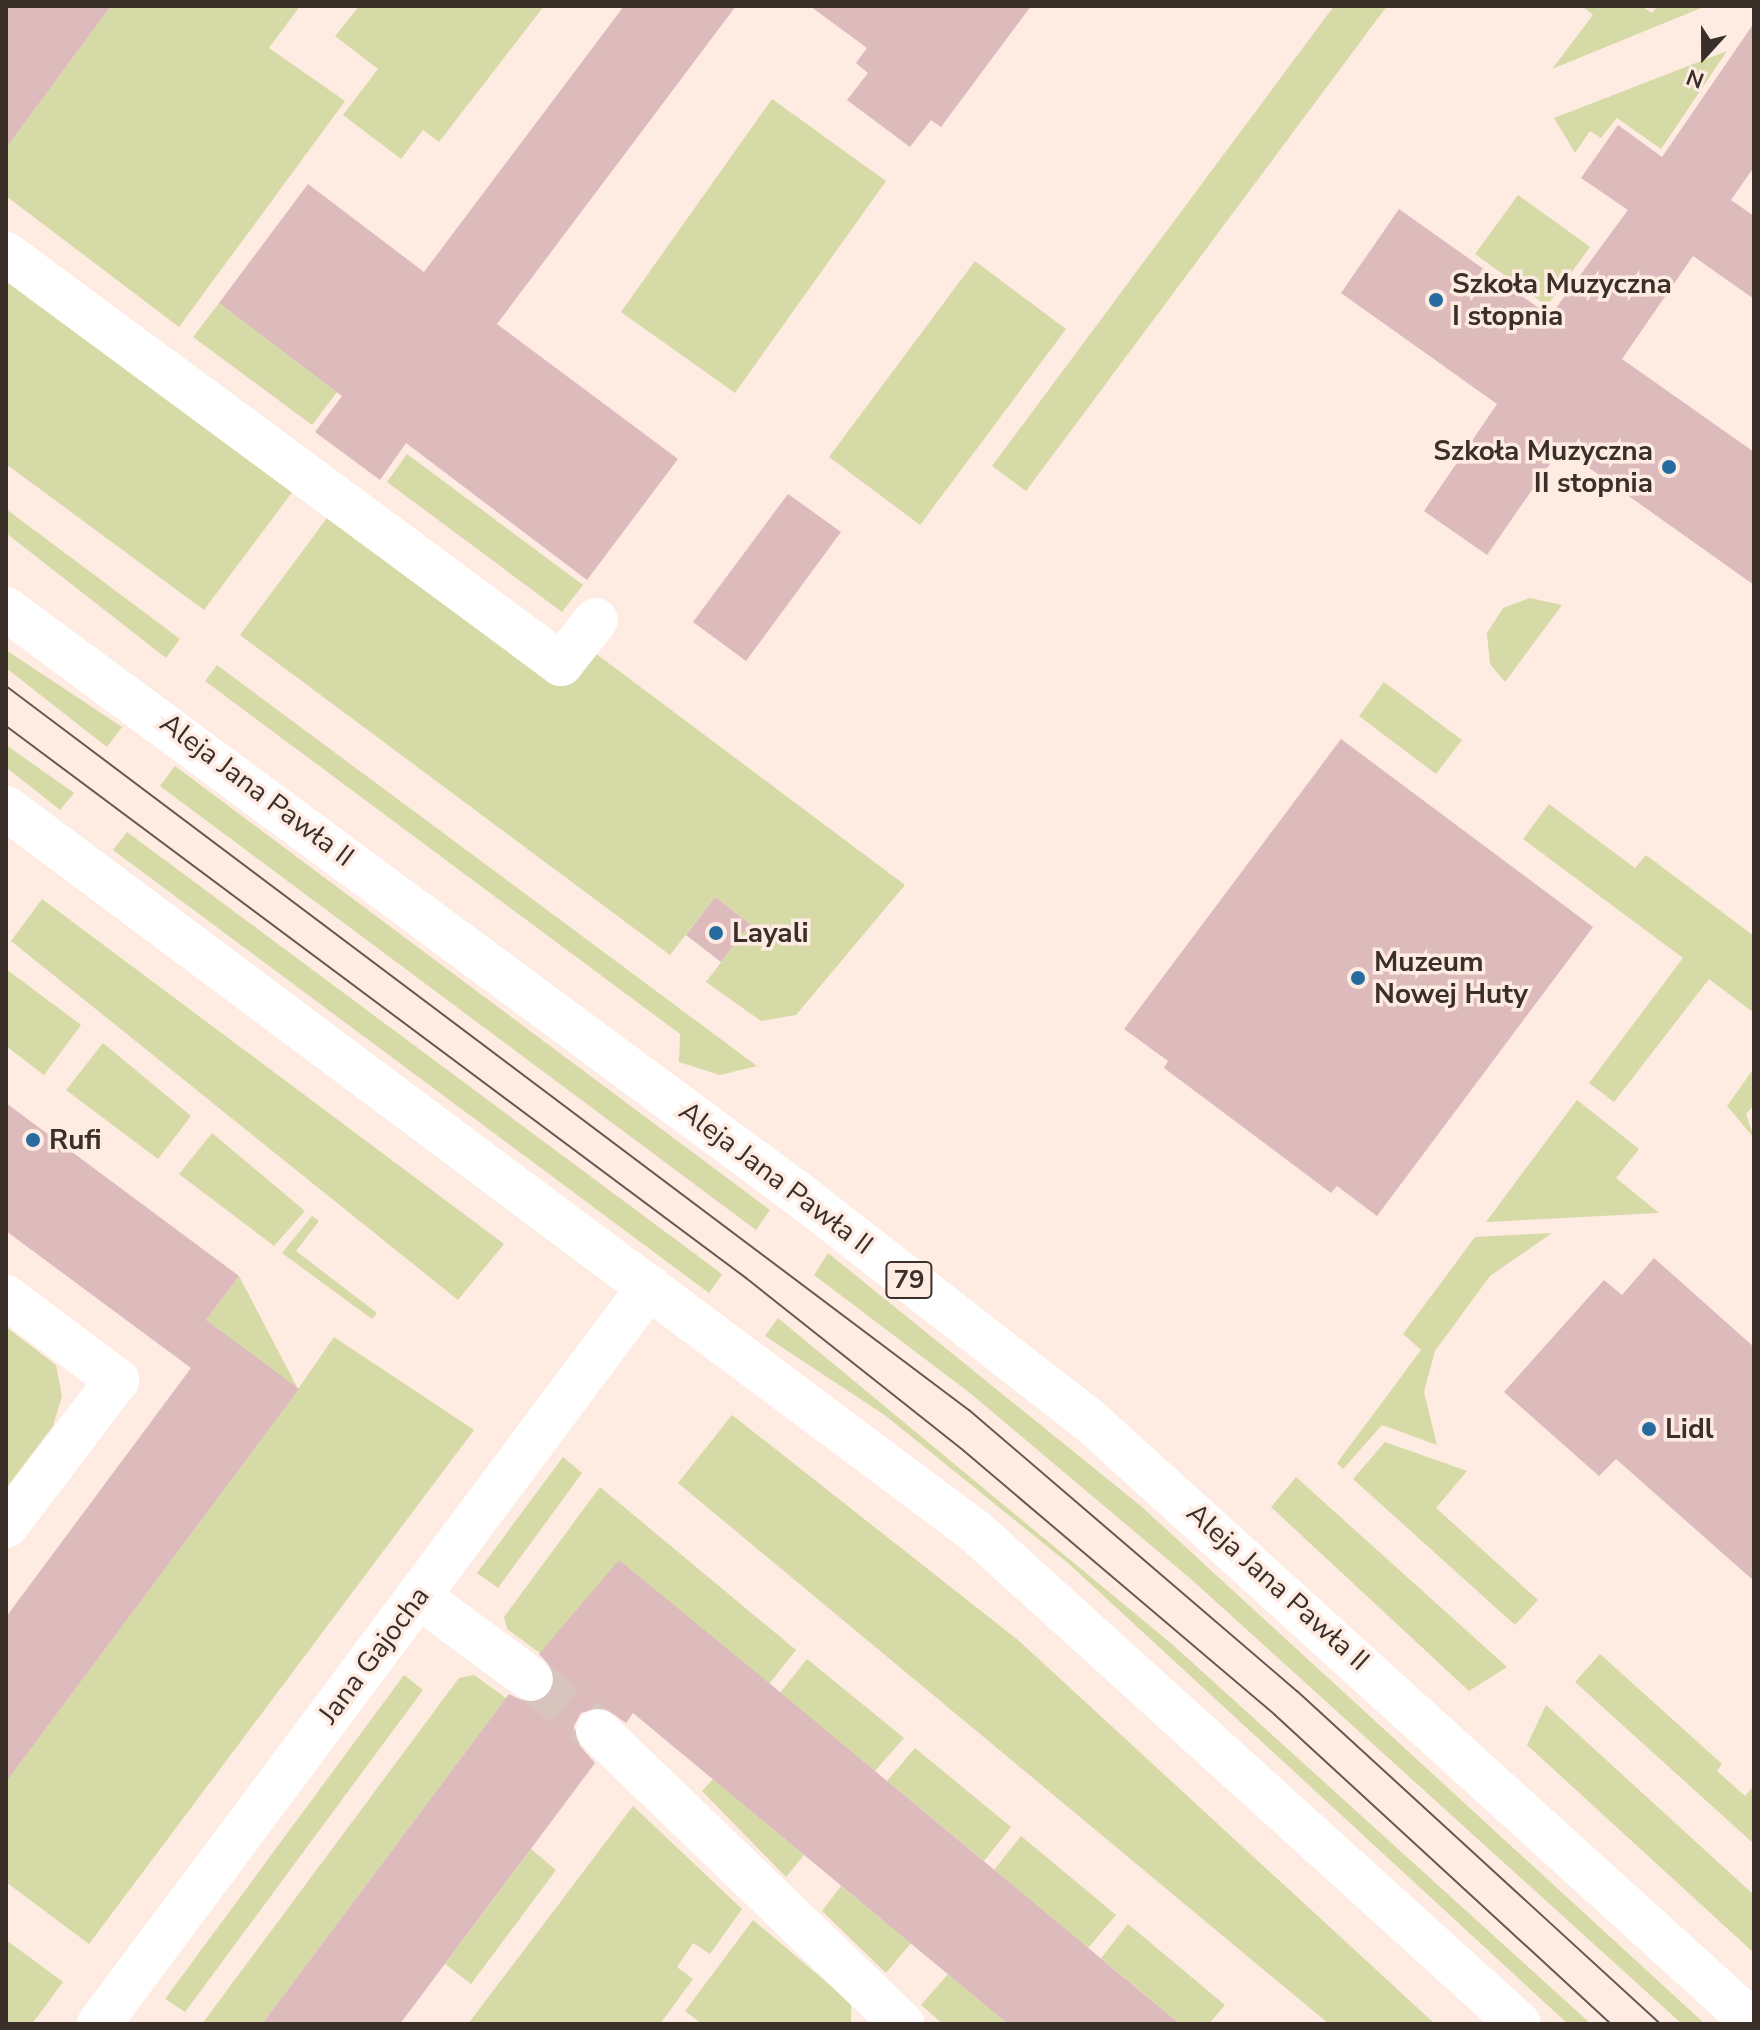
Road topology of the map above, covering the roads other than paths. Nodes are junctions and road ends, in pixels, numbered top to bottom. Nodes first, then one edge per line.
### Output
1 (6, 254) edge
2 (6, 609) edge
3 (596, 620) dead end
4 (6, 808) edge
5 (649, 1287) junction
6 (6, 1297) edge
7 (6, 1526) edge
8 (418, 1596) junction
9 (531, 1679) tunnel mouth
10 (598, 1731) tunnel mouth
11 (102, 2023) edge
12 (1754, 2023) edge
13 (903, 2024) edge
14 (1519, 2024) edge

1 - 3 main road
2 - 12 main road, Aleja Jana Pawła II / 79
4 - 5 main road
5 - 8 main road, Jana Gajocha
5 - 14 main road
6 - 7 main road
8 - 9 main road
8 - 11 main road, Jana Gajocha
10 - 13 main road

